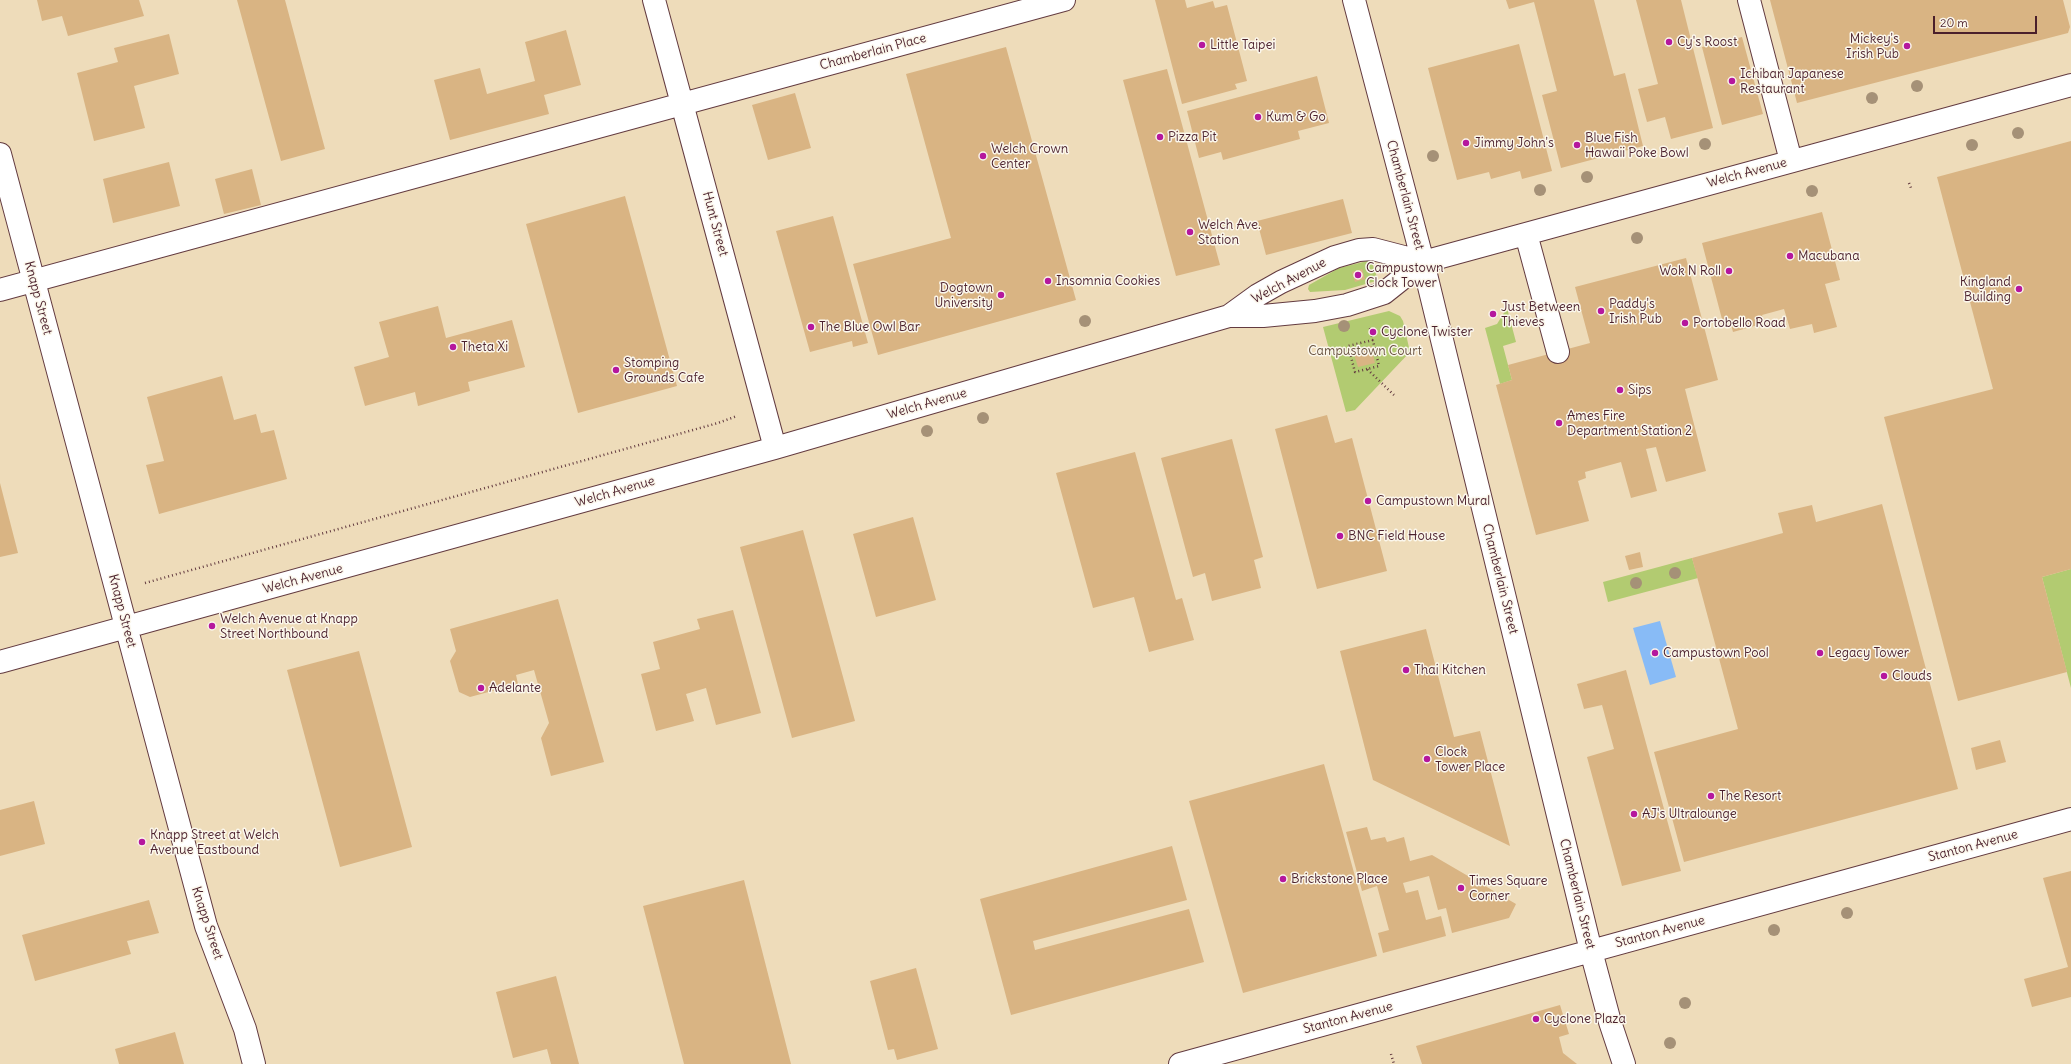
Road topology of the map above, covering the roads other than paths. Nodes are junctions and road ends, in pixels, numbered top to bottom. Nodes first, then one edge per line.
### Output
1 (654, 0) edge
2 (1064, 0) edge
3 (1354, 0) edge
4 (1749, 0) edge
5 (2071, 85) edge
6 (683, 105) junction
7 (0, 154) edge
8 (1791, 162) junction
9 (1526, 234) junction
10 (1423, 262) junction
11 (33, 280) junction
12 (0, 290) edge
13 (1229, 316) junction
14 (1558, 352) dead end
15 (774, 448) junction
16 (126, 627) junction
17 (0, 662) edge
18 (2071, 819) edge
19 (1591, 951) junction
20 (254, 1064) edge
21 (1180, 1064) edge
22 (1624, 1064) edge

1 - 6 street, Hunt Street
2 - 6 street, Chamberlain Place
3 - 10 street, Chamberlain Street
4 - 8 street
5 - 8 street, Welch Avenue
6 - 11 street, Chamberlain Place
6 - 15 street, Hunt Street
7 - 11 street, Knapp Street
8 - 9 street, Welch Avenue
9 - 10 street, Welch Avenue
9 - 14 street
10 - 13 street, Welch Avenue
10 - 13 street, Welch Avenue
10 - 19 street, Chamberlain Street
11 - 12 street, Chamberlain Place
11 - 16 street, Knapp Street
13 - 15 street, Welch Avenue
15 - 16 street, Welch Avenue
16 - 17 street, Welch Avenue
16 - 20 street, Knapp Street
18 - 19 street, Stanton Avenue
19 - 21 street, Stanton Avenue
19 - 22 street, Chamberlain Street

